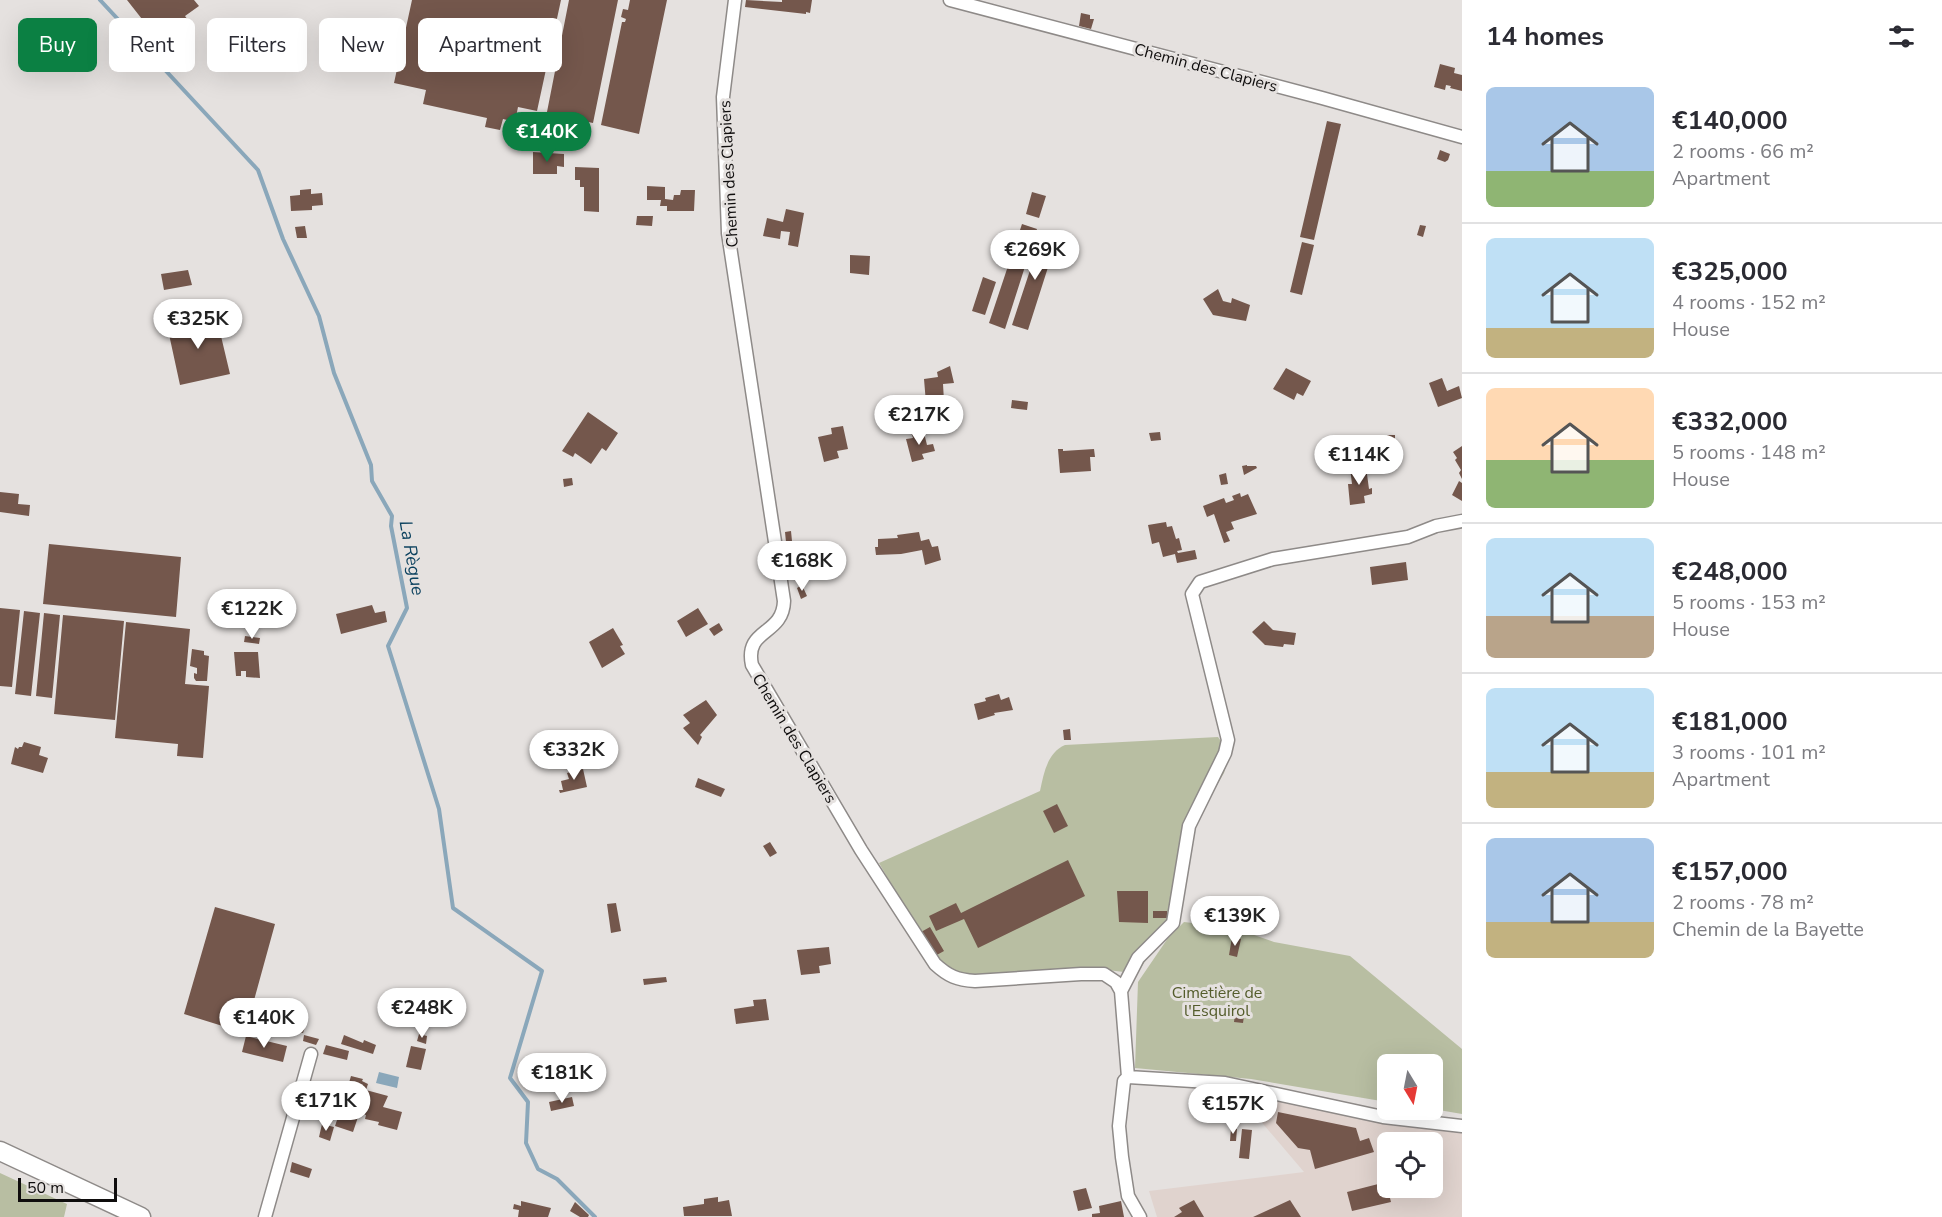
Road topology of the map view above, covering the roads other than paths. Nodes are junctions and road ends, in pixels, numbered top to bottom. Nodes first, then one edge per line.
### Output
1 (735, 0) edge
2 (950, 0) edge
3 (1462, 137) edge
4 (1462, 521) edge
5 (1121, 991) junction
6 (311, 1054) dead end
7 (1128, 1077) junction
8 (1462, 1126) edge
9 (0, 1150) edge
10 (86, 1191) junction
11 (141, 1217) edge
12 (158, 1217) edge
13 (265, 1217) edge
14 (1140, 1217) edge

1 - 5 street, Chemin des Clapiers
2 - 3 street, Chemin des Clapiers
4 - 5 street
5 - 7 street
6 - 13 street
7 - 8 street
7 - 14 street
9 - 10 main road
10 - 11 main road
10 - 12 main road

